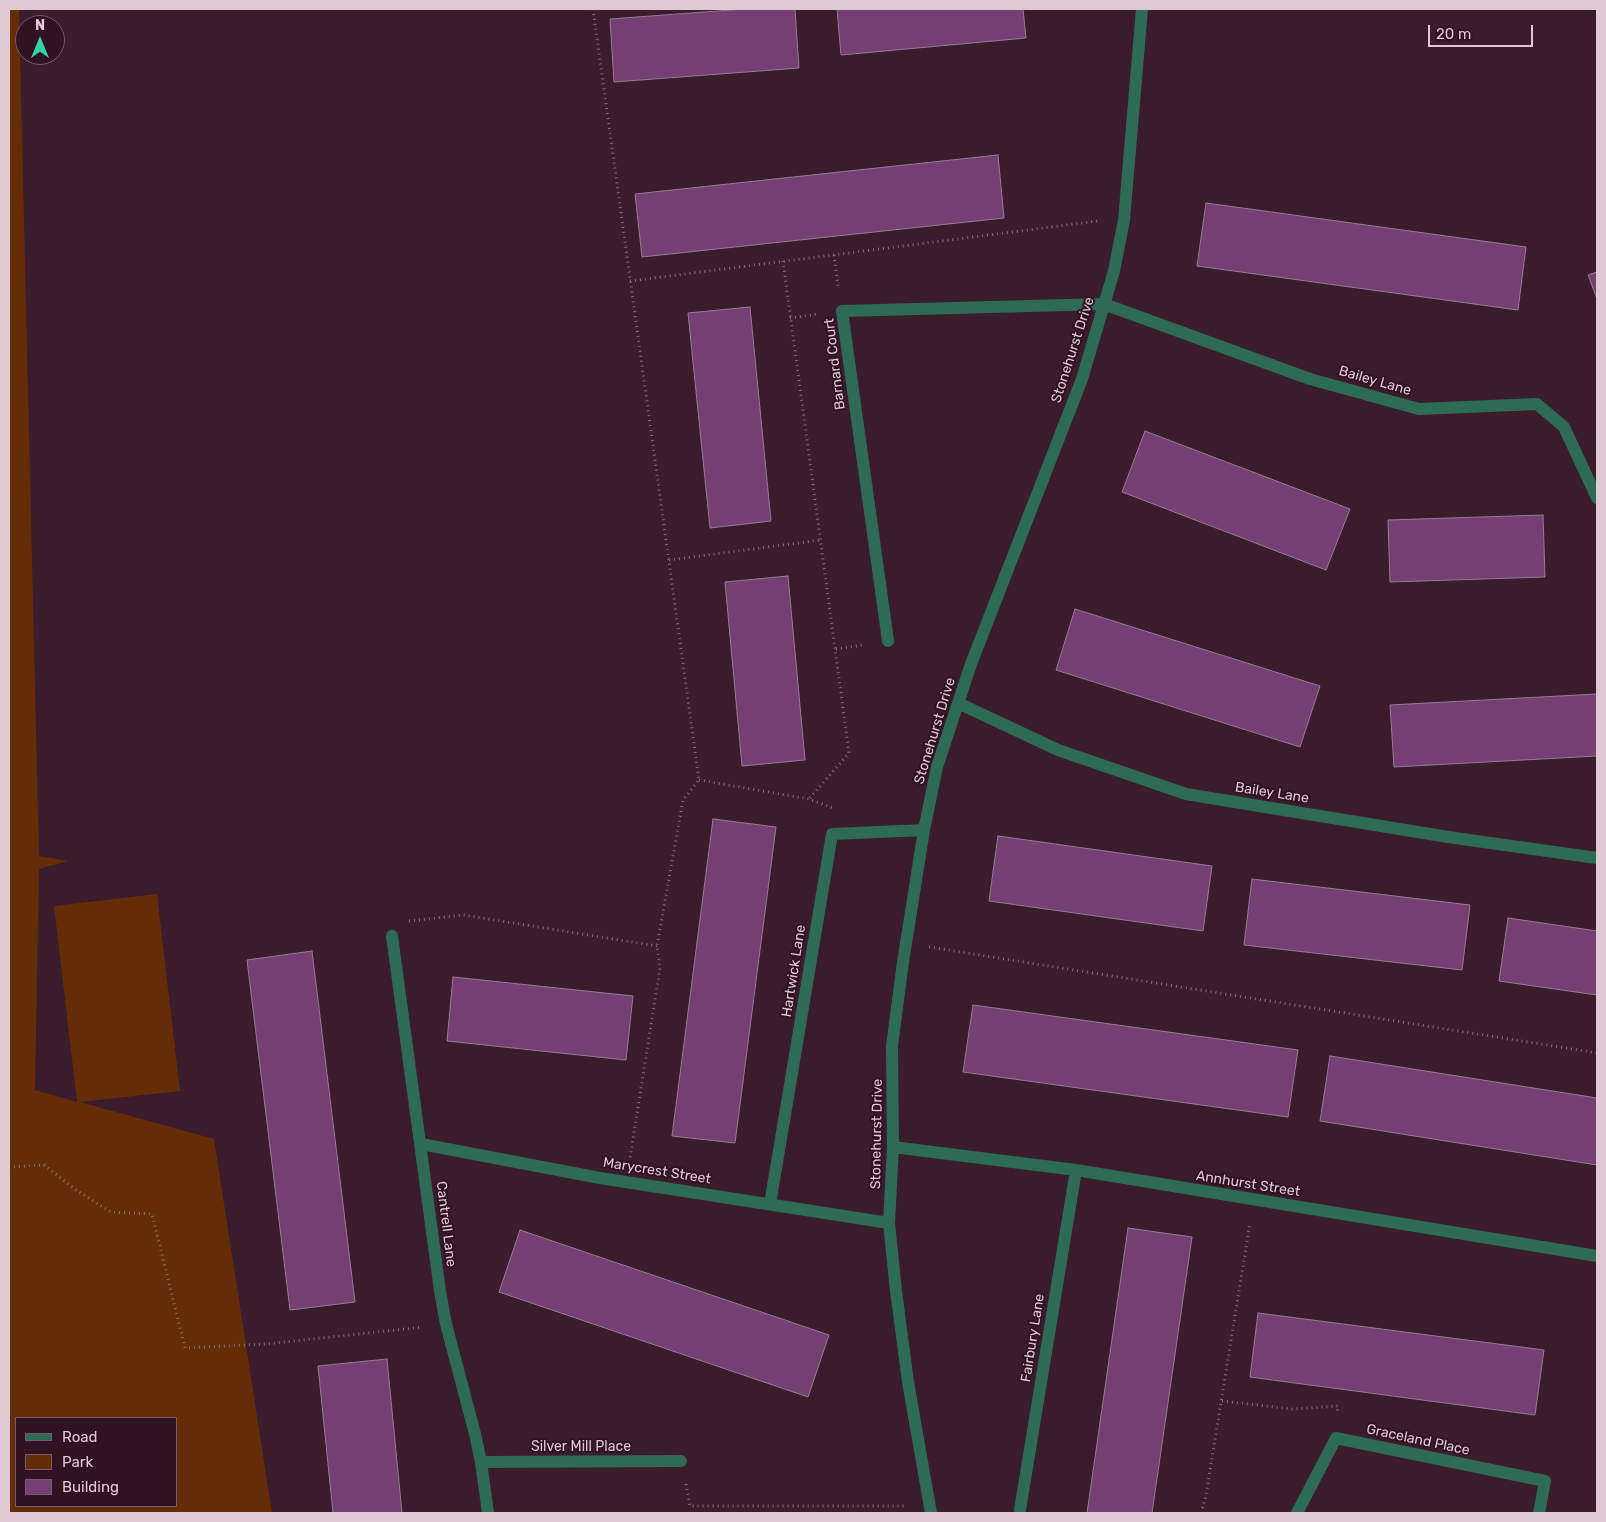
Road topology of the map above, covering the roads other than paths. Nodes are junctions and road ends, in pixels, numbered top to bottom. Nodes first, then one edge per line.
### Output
1 (1142, 9) edge
2 (1104, 304) junction
3 (1597, 498) edge
4 (888, 641) dead end
5 (958, 703) junction
6 (924, 830) junction
7 (1597, 858) edge
8 (392, 936) dead end
9 (421, 1144) junction
10 (893, 1147) junction
11 (1076, 1170) junction
12 (770, 1204) junction
13 (889, 1223) junction
14 (1597, 1256) edge
15 (481, 1462) junction
16 (681, 1462) dead end
17 (1020, 1510) dead end
18 (488, 1513) edge
19 (931, 1513) edge
20 (1298, 1513) edge
21 (1539, 1513) edge

1 - 2 street, Stonehurst Drive
2 - 3 street, Bailey Lane
2 - 4 street, Barnard Court
2 - 5 street, Stonehurst Drive
5 - 6 street, Stonehurst Drive
5 - 7 street, Bailey Lane
6 - 10 street, Stonehurst Drive
6 - 12 street, Hartwick Lane
8 - 9 street, Cantrell Lane
9 - 12 street, Marycrest Street
9 - 15 street, Cantrell Lane
10 - 11 street, Annhurst Street
10 - 13 street, Stonehurst Drive
11 - 14 street, Annhurst Street
11 - 17 street, Fairbury Lane
12 - 13 street, Marycrest Street
13 - 19 street, Stonehurst Drive
15 - 16 street, Silver Mill Place
15 - 18 street, Cantrell Lane
20 - 21 street, Graceland Place

